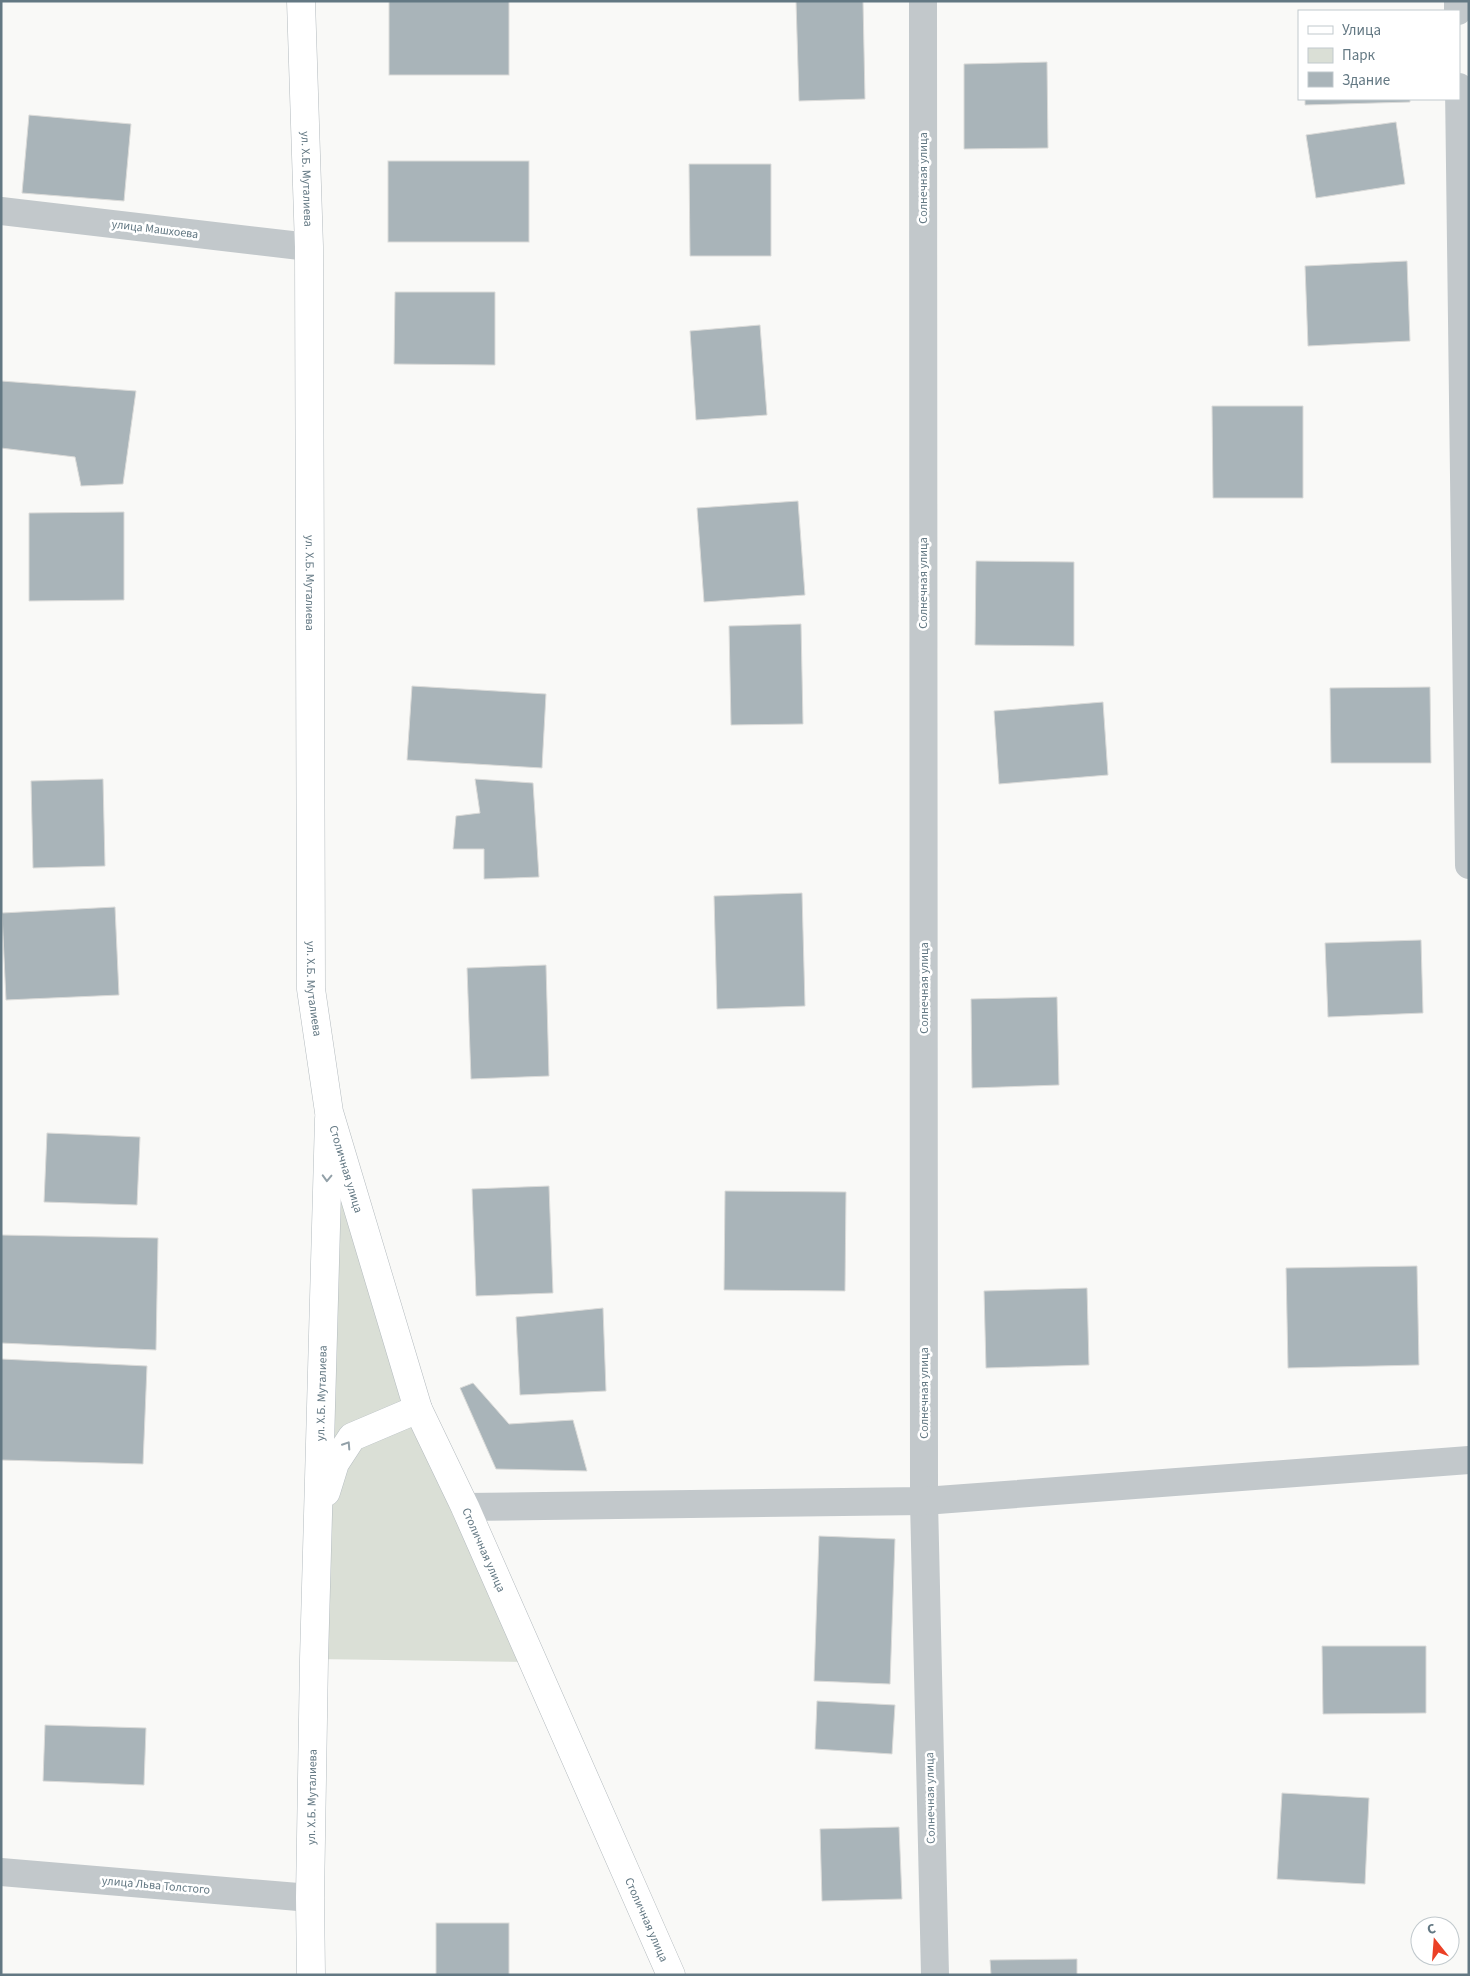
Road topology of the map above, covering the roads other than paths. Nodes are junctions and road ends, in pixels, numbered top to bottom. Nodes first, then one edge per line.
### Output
1 (301, 1) edge
2 (923, 1) edge
3 (1459, 100) edge
4 (1, 211) edge
5 (309, 247) junction
6 (1469, 865) edge
7 (329, 1112) junction
8 (418, 1409) junction
9 (1469, 1460) edge
10 (924, 1500) junction
11 (465, 1507) junction
12 (317, 1522) junction
13 (1, 1872) edge
14 (310, 1898) junction
15 (311, 1975) edge
16 (671, 1975) edge
17 (934, 1975) edge

1 - 5 main road, ул. Х.Б. Муталиева
2 - 10 street, Солнечная улица
3 - 6 street
4 - 5 street, улица Машхоева
5 - 7 main road, ул. Х.Б. Муталиева
7 - 8 main road, Столичная улица
7 -> 12 main road, ул. Х.Б. Муталиева
8 - 11 main road, Столичная улица
12 -> 8 main road
9 - 10 street
10 - 11 street
10 - 17 street, Солнечная улица
11 - 16 main road, Столичная улица
12 - 14 main road, ул. Х.Б. Муталиева
13 - 14 street, улица Льва Толстого
14 - 15 main road, ул. Х.Б. Муталиева

